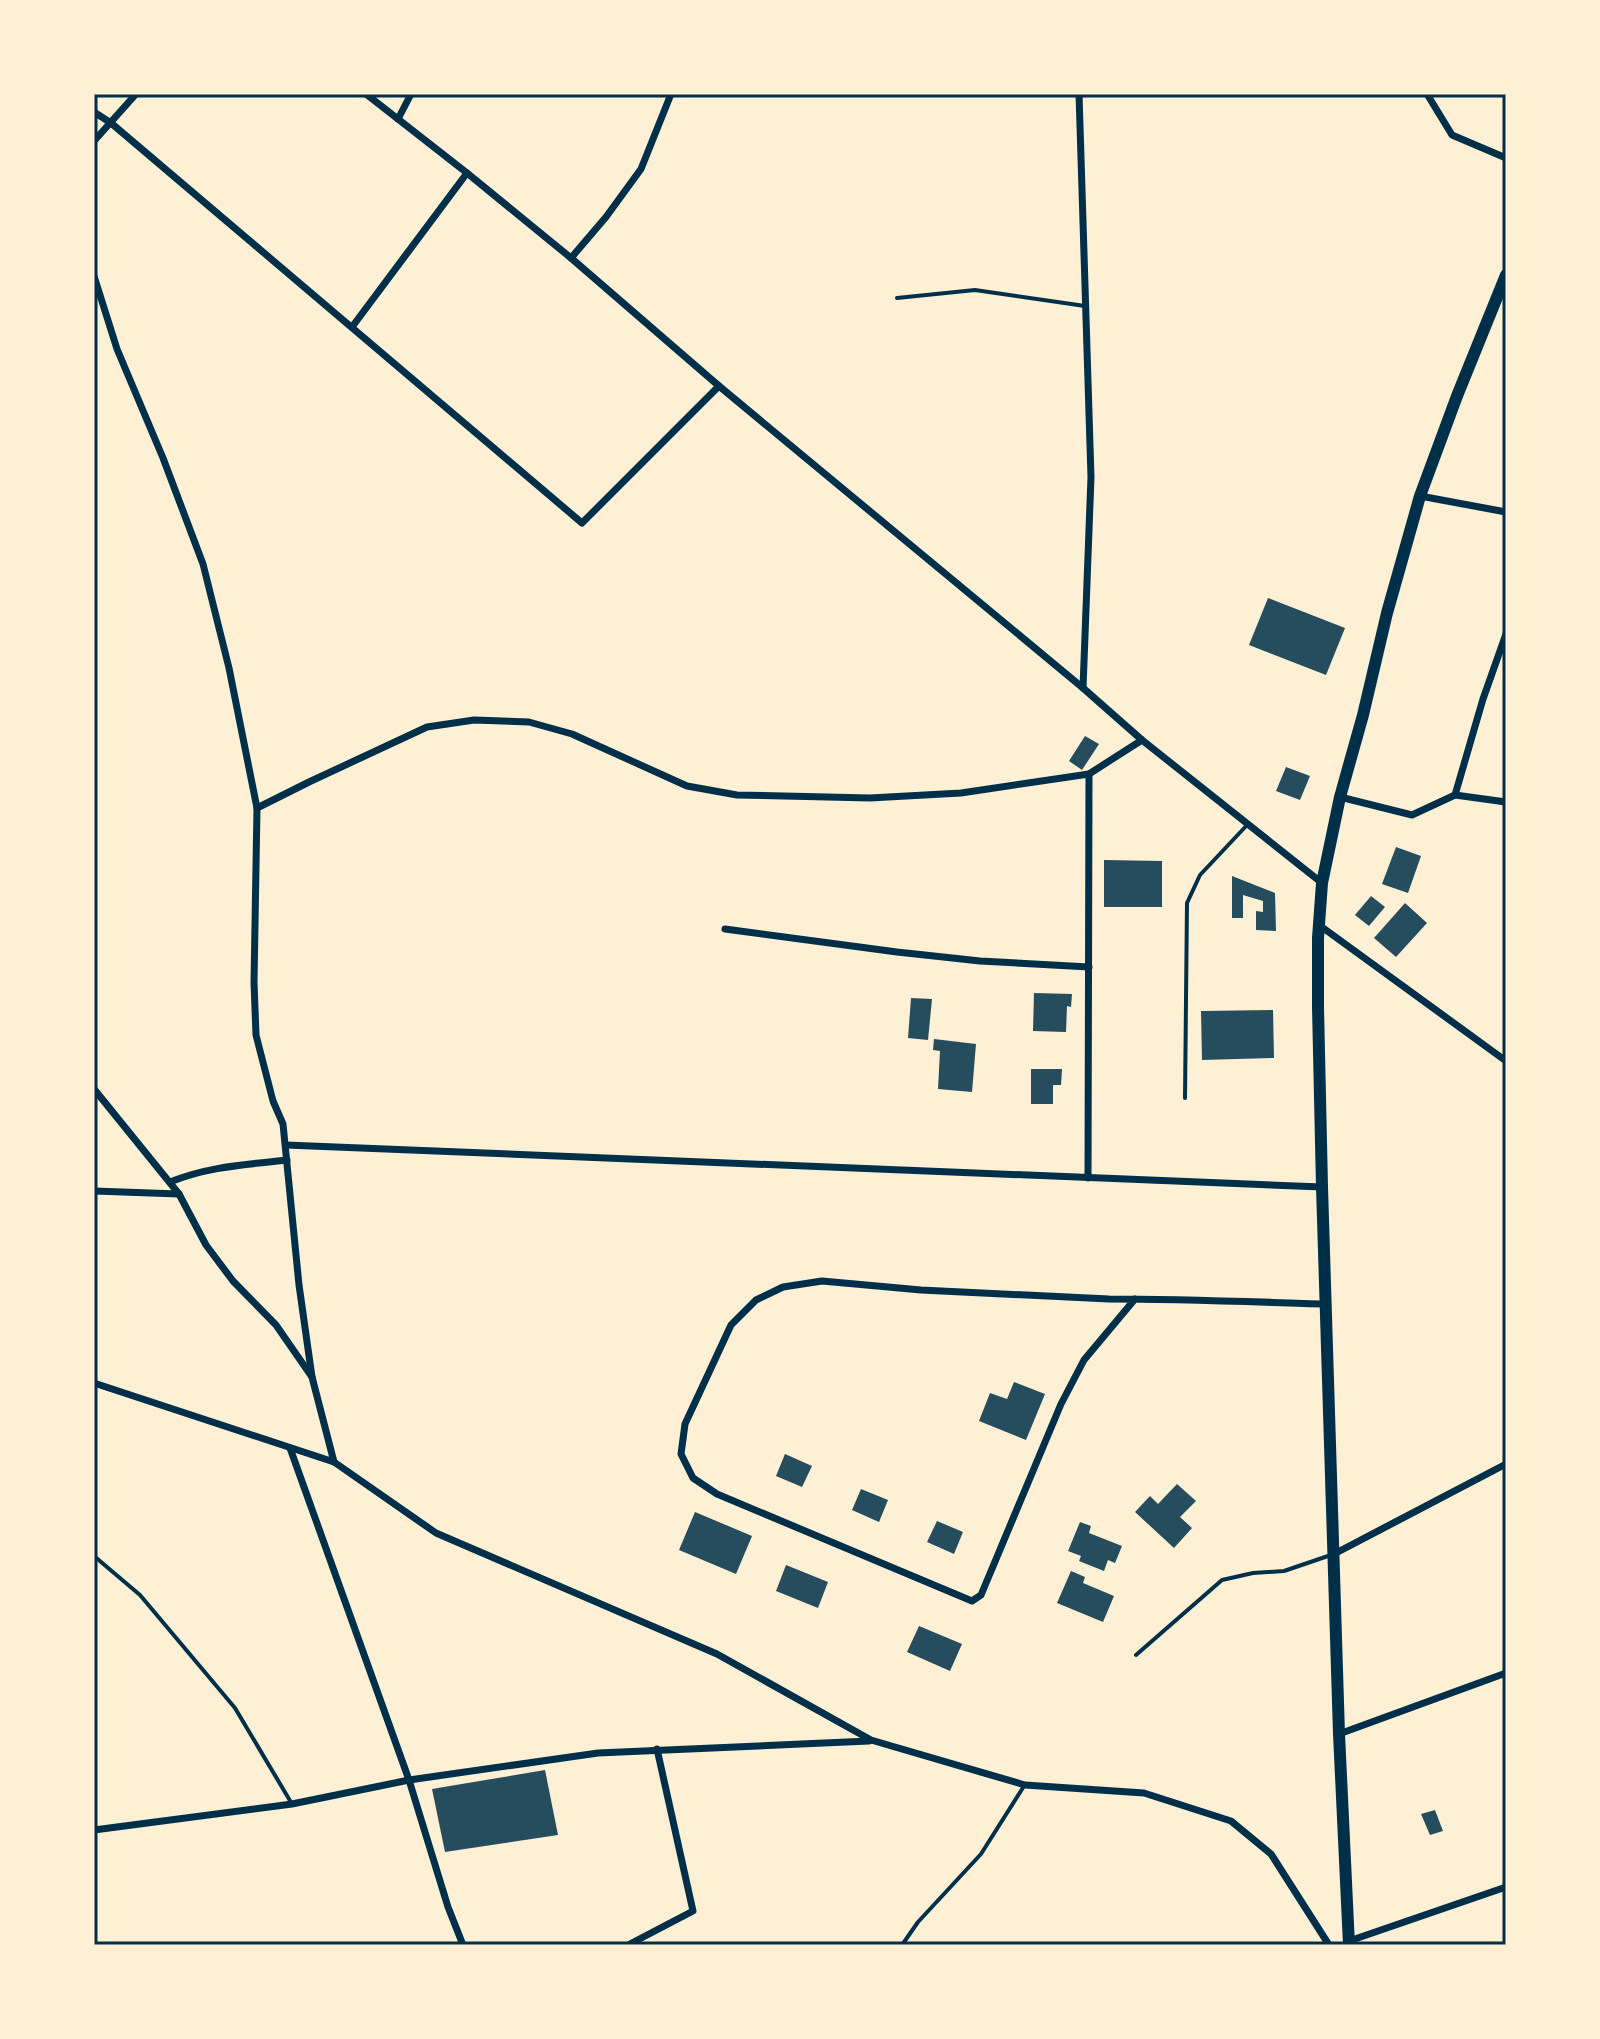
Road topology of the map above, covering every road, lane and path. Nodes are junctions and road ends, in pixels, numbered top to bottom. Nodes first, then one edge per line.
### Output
1 (136, 94) edge
2 (366, 94) edge
3 (411, 94) edge
4 (671, 94) edge
5 (1079, 94) edge
6 (1427, 94) edge
7 (94, 112) edge
8 (398, 119) junction
9 (111, 123) junction
10 (94, 141) edge
11 (1506, 158) edge
12 (467, 173) junction
13 (571, 258) junction
14 (1506, 275) edge
15 (94, 276) edge
16 (897, 298) dead end
17 (1085, 306) junction
18 (352, 327) junction
19 (719, 386) junction
20 (1420, 496) junction
21 (1506, 512) edge
22 (1506, 634) edge
23 (1083, 688) junction
24 (1142, 740) junction
25 (1089, 774) junction
26 (1455, 795) junction
27 (1340, 797) junction
28 (1506, 802) edge
29 (257, 808) junction
30 (1248, 824) junction
31 (1322, 883) junction
32 (1319, 925) junction
33 (725, 929) dead end
34 (1089, 967) junction
35 (1506, 1061) edge
36 (94, 1089) edge
37 (1185, 1098) dead end
38 (286, 1145) junction
39 (287, 1160) junction
40 (1088, 1178) junction
41 (170, 1182) junction
42 (1322, 1187) junction
43 (94, 1191) edge
44 (179, 1194) junction
45 (1135, 1299) junction
46 (1326, 1304) junction
47 (312, 1377) junction
48 (94, 1383) edge
49 (290, 1448) junction
50 (334, 1462) junction
51 (1506, 1464) edge
52 (1334, 1554) junction
53 (94, 1556) edge
54 (1136, 1655) dead end
55 (1506, 1673) edge
56 (1339, 1734) junction
57 (871, 1740) junction
58 (657, 1749) junction
59 (409, 1780) junction
60 (1025, 1785) junction
61 (292, 1804) junction
62 (94, 1830) edge
63 (1506, 1887) edge
64 (1349, 1943) edge
65 (463, 1945) edge
66 (628, 1945) edge
67 (902, 1945) edge
68 (1329, 1945) edge

1 - 9 street
2 - 8 street
3 - 8 street
4 - 13 street
5 - 17 street
6 - 11 street
7 - 9 street
8 - 12 street
9 - 10 street
9 - 18 street
12 - 13 street
12 - 18 street
13 - 19 street
14 - 20 main road
15 - 29 street
16 - 17 lane
17 - 23 street
18 - 19 street
19 - 23 street
20 - 21 street
20 - 27 main road
22 - 26 street
23 - 24 street
24 - 25 street
24 - 30 street
25 - 29 street
25 - 34 street
26 - 27 street
26 - 28 street
27 - 31 main road
29 - 38 street
30 - 31 street
30 - 37 lane
31 - 32 main road
32 - 35 street
32 - 42 main road
33 - 34 street
34 - 40 street
36 - 41 street
38 - 39 street
38 - 40 street
39 - 41 street
39 - 47 street
40 - 42 street
41 - 44 street
42 - 46 main road
43 - 44 street
44 - 47 street
45 - 45 street
45 - 46 street
46 - 52 main road
47 - 50 street
48 - 49 street
49 - 50 street
49 - 59 street
50 - 57 street
51 - 52 street
52 - 54 lane
52 - 56 main road
53 - 61 lane
55 - 56 street
56 - 64 main road
57 - 58 street
57 - 60 street
58 - 59 street
58 - 66 street
59 - 61 street
59 - 65 street
60 - 67 lane
60 - 68 street
61 - 62 street
63 - 64 street

